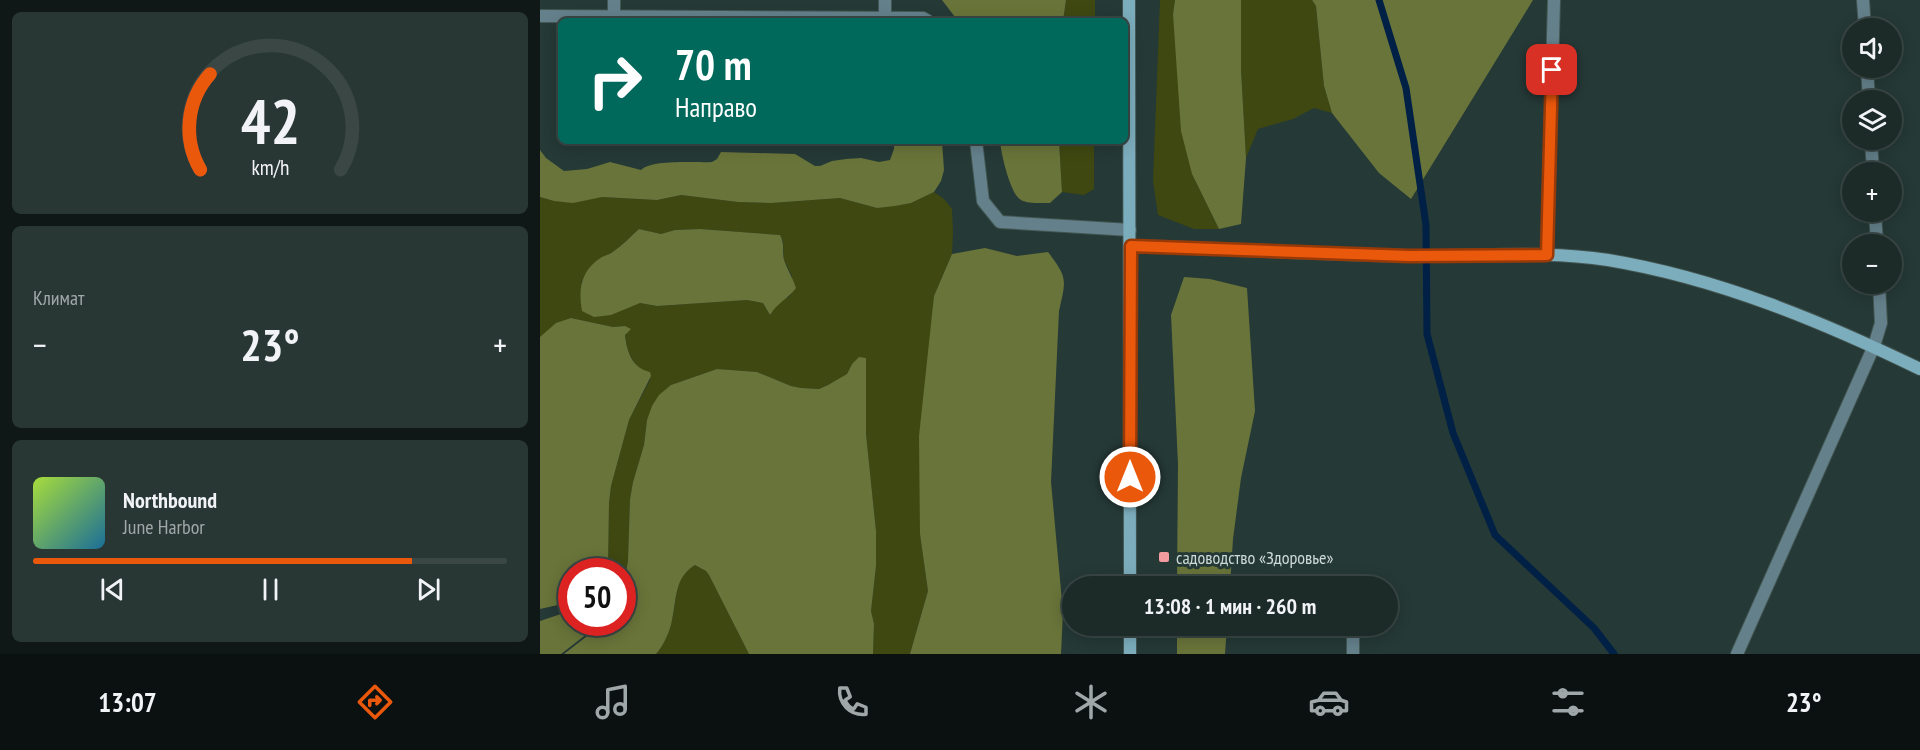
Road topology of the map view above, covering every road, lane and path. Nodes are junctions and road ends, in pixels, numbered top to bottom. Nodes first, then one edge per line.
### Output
1 (614, 0) edge
2 (885, 0) edge
3 (1129, 0) edge
4 (1554, 0) edge
5 (1863, 0) edge
6 (540, 16) edge
7 (614, 17) junction
8 (885, 18) junction
9 (902, 18) edge
10 (902, 18) edge
11 (923, 18) edge
12 (1864, 18) edge
13 (976, 144) edge
14 (1130, 230) junction
15 (1131, 246) junction
16 (1547, 255) junction
17 (1880, 294) edge
18 (1874, 346) junction
19 (1920, 369) edge
20 (1130, 576) edge
21 (1130, 636) edge
22 (1353, 636) edge
23 (1130, 654) edge
24 (1353, 654) edge
25 (1737, 654) edge

1 - 7 street
2 - 8 street
3 - 14 street
4 - 16 street
5 - 12 street
6 - 7 street
7 - 8 street
8 - 9 street
10 - 11 street
13 - 14 street
14 - 15 street
15 - 16 street
15 - 20 street
16 - 18 street
17 - 18 street
18 - 19 street
18 - 25 street
21 - 23 street
22 - 24 street

